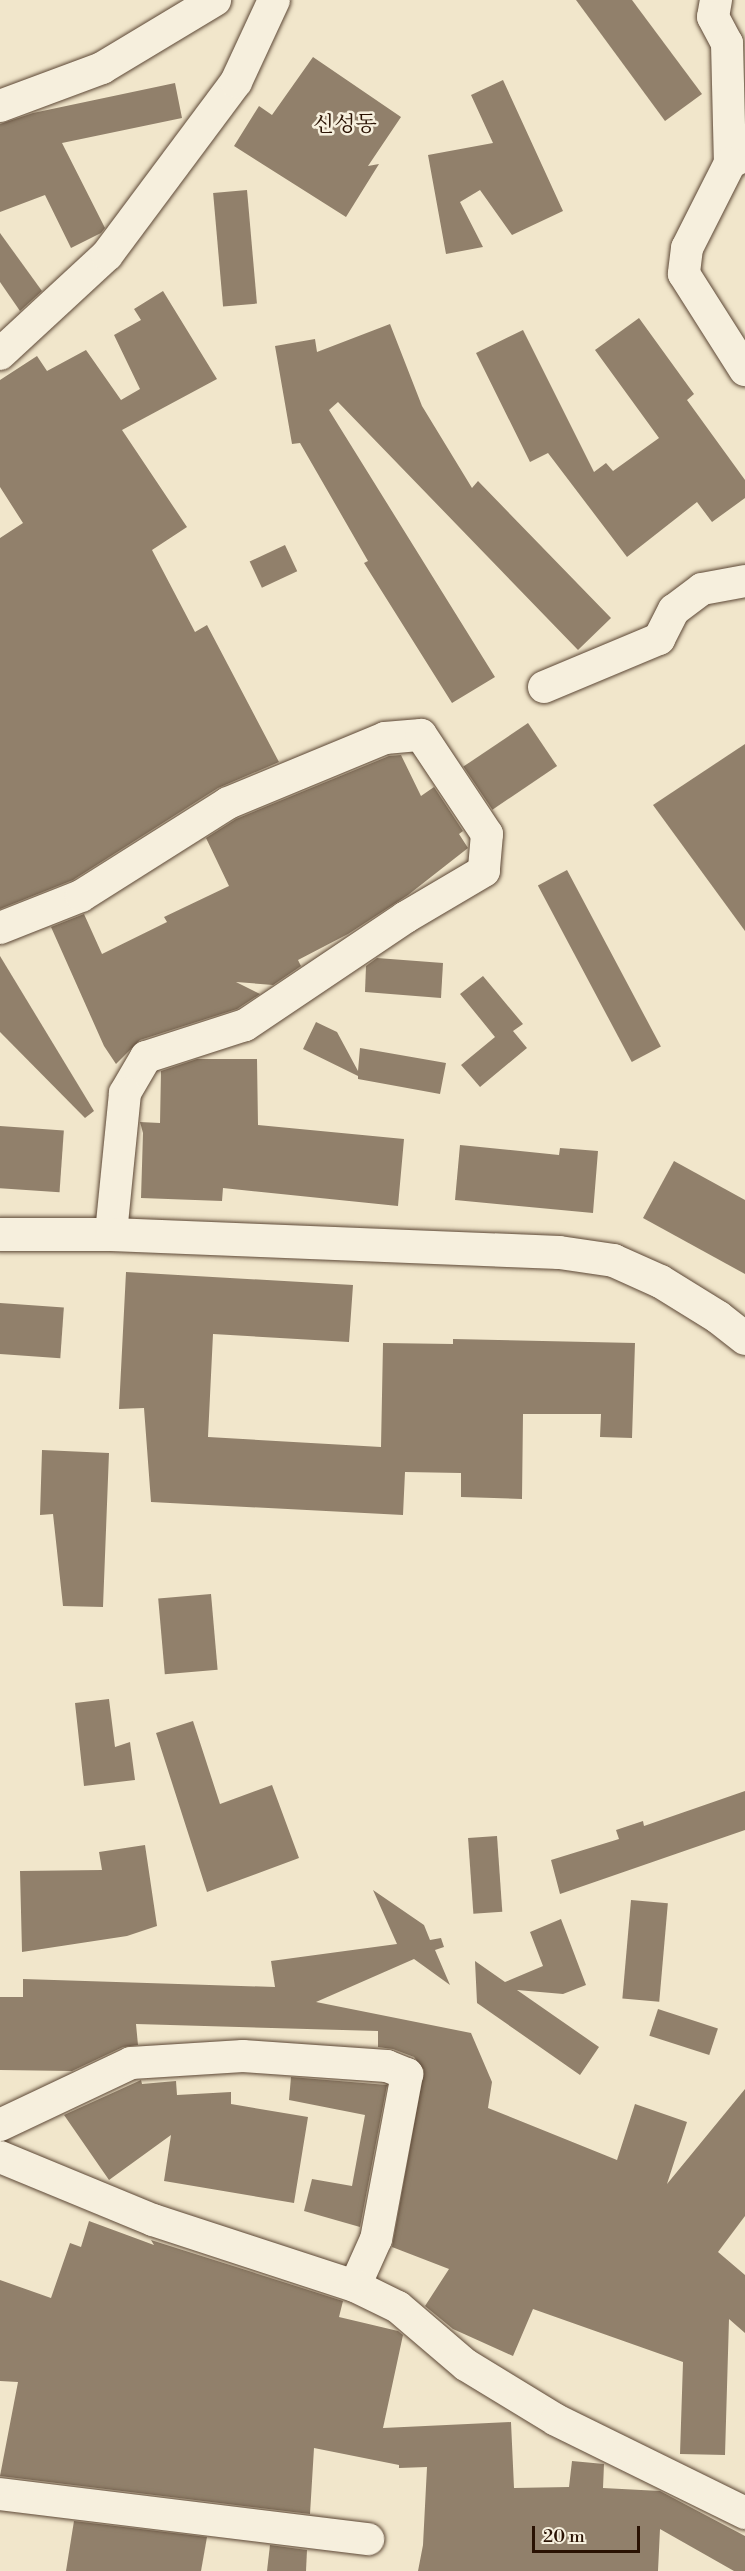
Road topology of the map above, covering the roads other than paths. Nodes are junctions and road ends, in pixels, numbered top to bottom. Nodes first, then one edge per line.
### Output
1 (215, 0) edge
2 (716, 0) edge
3 (264, 1) edge
4 (0, 106) edge
5 (738, 159) edge
6 (0, 354) edge
7 (745, 370) edge
8 (745, 581) edge
9 (544, 687) dead end
10 (0, 928) edge
11 (0, 1234) edge
12 (111, 1234) junction
13 (745, 1338) edge
14 (0, 2125) edge
15 (0, 2157) edge
16 (355, 2286) junction
17 (0, 2494) edge
18 (745, 2513) edge
19 (368, 2539) dead end

1 - 4 street
2 - 5 street
3 - 6 street
5 - 7 street
8 - 9 street
10 - 12 street
11 - 12 street
12 - 13 street
14 - 16 street
15 - 16 street
16 - 18 street
17 - 19 street

